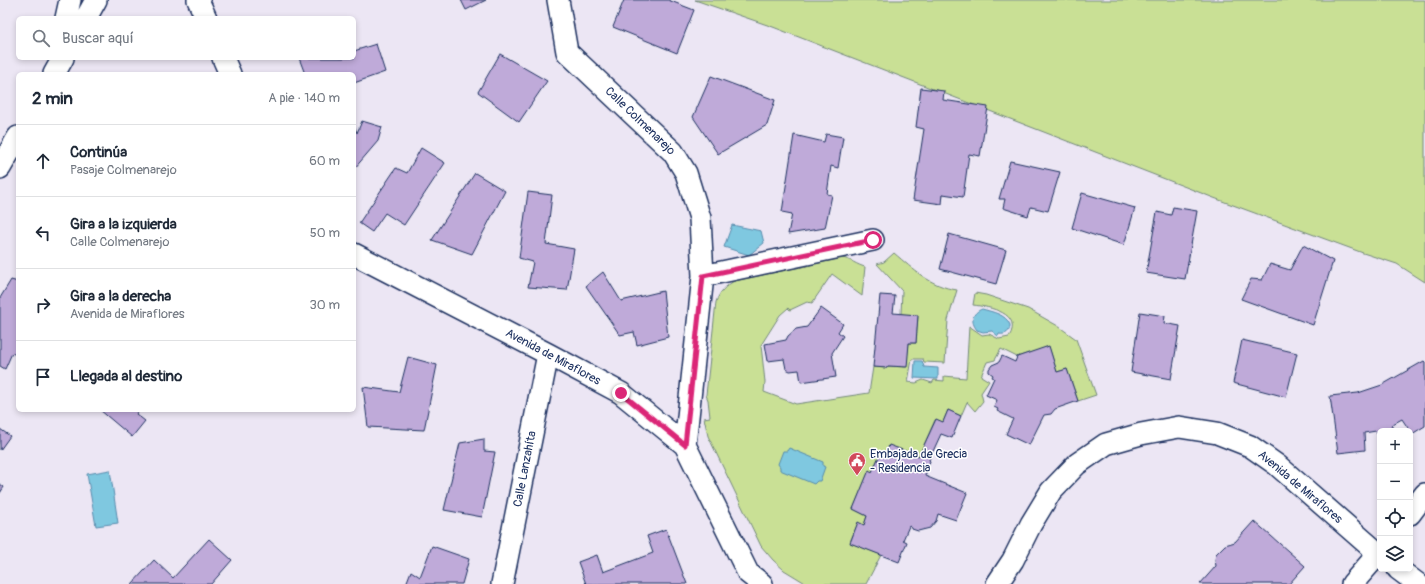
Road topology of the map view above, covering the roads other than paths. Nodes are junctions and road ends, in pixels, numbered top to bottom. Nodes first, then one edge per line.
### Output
1 (70, 0) edge
2 (96, 0) edge
3 (198, 0) edge
4 (558, 0) edge
5 (66, 16) edge
6 (87, 16) edge
7 (205, 16) edge
8 (53, 60) edge
9 (62, 60) edge
10 (224, 60) edge
11 (49, 72) edge
12 (55, 72) edge
13 (229, 72) edge
14 (16, 140) edge
15 (0, 168) edge
16 (873, 240) dead end
17 (356, 255) edge
18 (703, 276) junction
19 (548, 354) junction
20 (685, 445) junction
21 (1425, 494) edge
22 (1413, 510) edge
23 (1377, 552) edge
24 (1377, 556) edge
25 (1402, 572) edge
26 (753, 580) edge
27 (502, 584) edge
28 (997, 584) edge
29 (1352, 584) edge
30 (1418, 584) edge

1 - 5 street
2 - 6 street
3 - 7 street
4 - 18 street, Calle Colmenarejo
8 - 11 street
9 - 12 street
10 - 13 street
14 - 15 street
16 - 18 street
17 - 19 street, Avenida de Miraflores
18 - 20 street, Calle Colmenarejo
19 - 20 street, Avenida de Miraflores
19 - 27 street, Calle Lanzahíta
20 - 26 street, Avenida de Miraflores
21 - 22 street
23 - 28 street, Avenida de Miraflores
24 - 29 street
25 - 30 street

